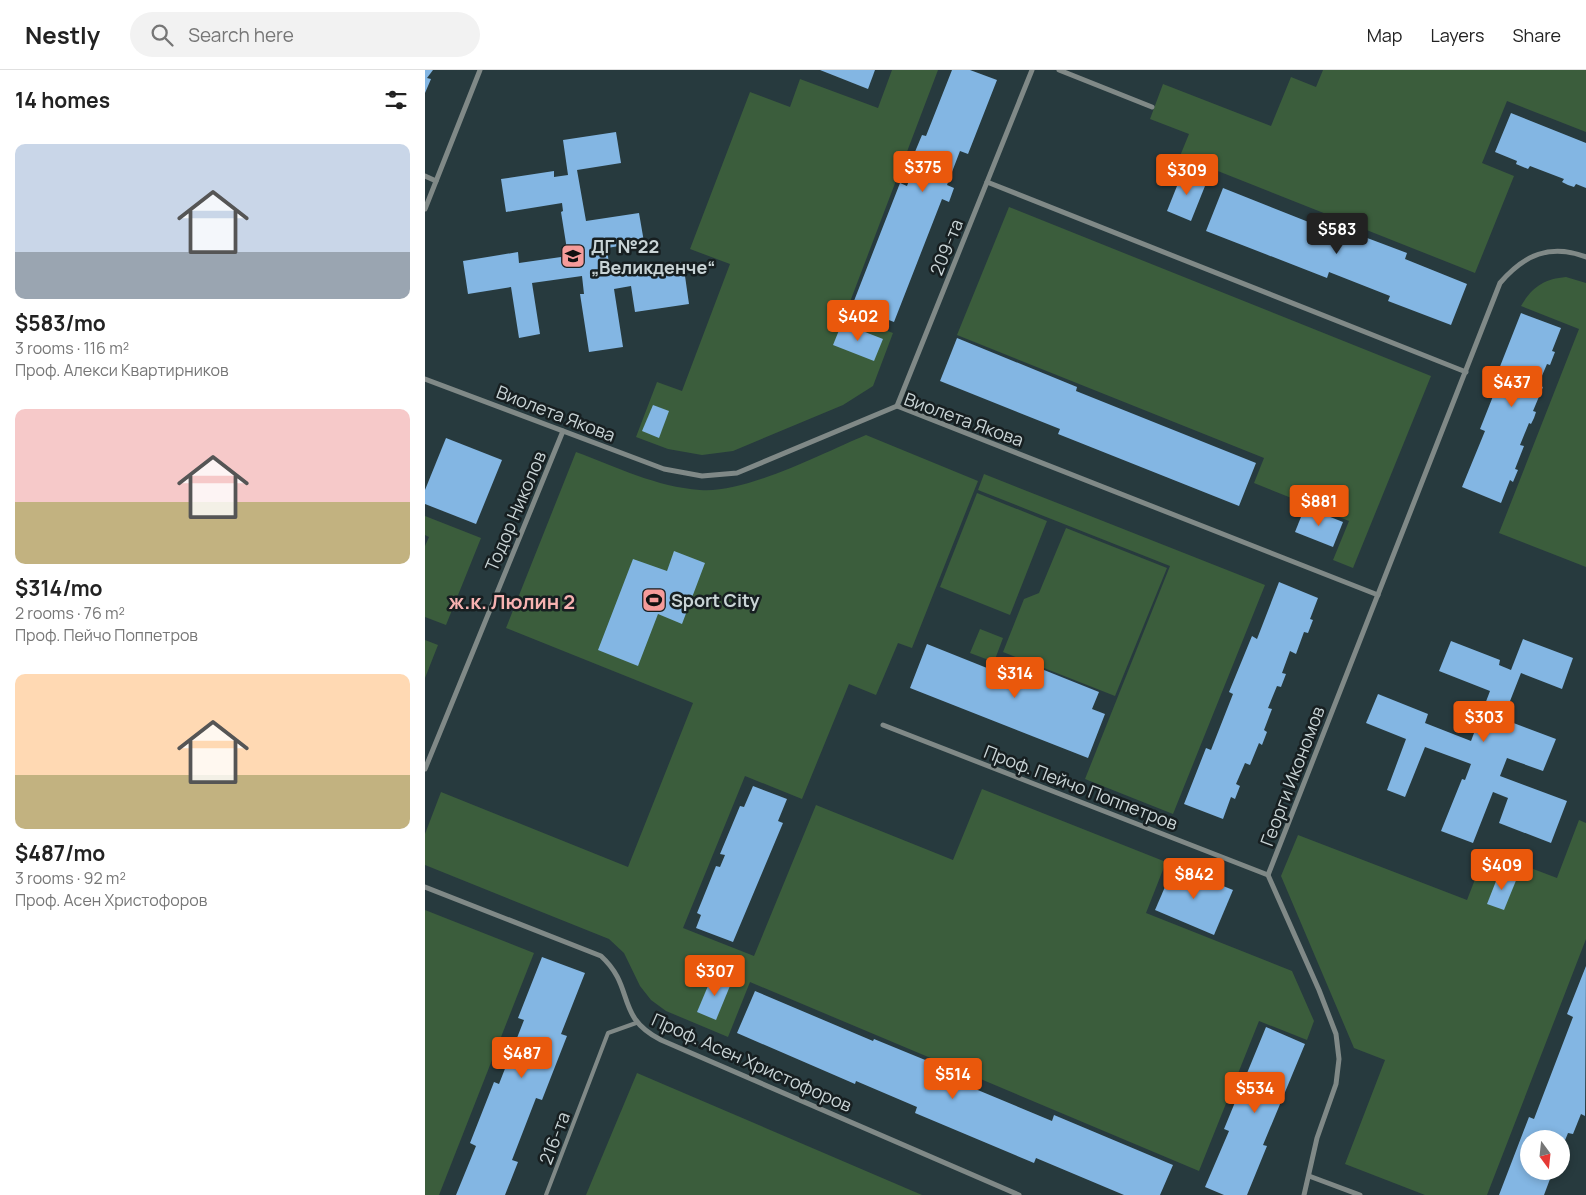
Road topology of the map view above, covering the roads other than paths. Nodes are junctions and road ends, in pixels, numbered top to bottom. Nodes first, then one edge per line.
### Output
1 (480, 70) edge
2 (1032, 70) edge
3 (1059, 70) edge
4 (1152, 107) dead end
5 (425, 176) edge
6 (436, 181) junction
7 (987, 182) junction
8 (425, 209) edge
9 (1586, 257) edge
10 (1466, 372) junction
11 (425, 378) edge
12 (897, 406) junction
13 (563, 431) junction
14 (1378, 594) junction
15 (883, 725) dead end
16 (425, 769) edge
17 (1268, 875) junction
18 (425, 887) edge
19 (635, 1023) junction
20 (1309, 1176) junction
21 (546, 1195) edge
22 (1019, 1195) edge
23 (1304, 1195) edge
24 (1360, 1195) edge

1 - 6 street
2 - 7 street, 209-та
3 - 4 street
5 - 6 street
6 - 8 street
7 - 10 street
7 - 12 street, 209-та
9 - 10 street, Георги Икономов
10 - 14 street, Георги Икономов
11 - 13 street, Виолета Якова
12 - 13 street, Виолета Якова
12 - 14 street, Виолета Якова
13 - 16 street, Тодор Николов
14 - 17 street, Георги Икономов
15 - 17 street, Проф. Пейчо Поппетров
17 - 20 street
18 - 19 street, Проф. Асен Христофоров
19 - 21 lane, 216-та
19 - 22 street, Проф. Асен Христофоров
20 - 23 street
20 - 24 street

